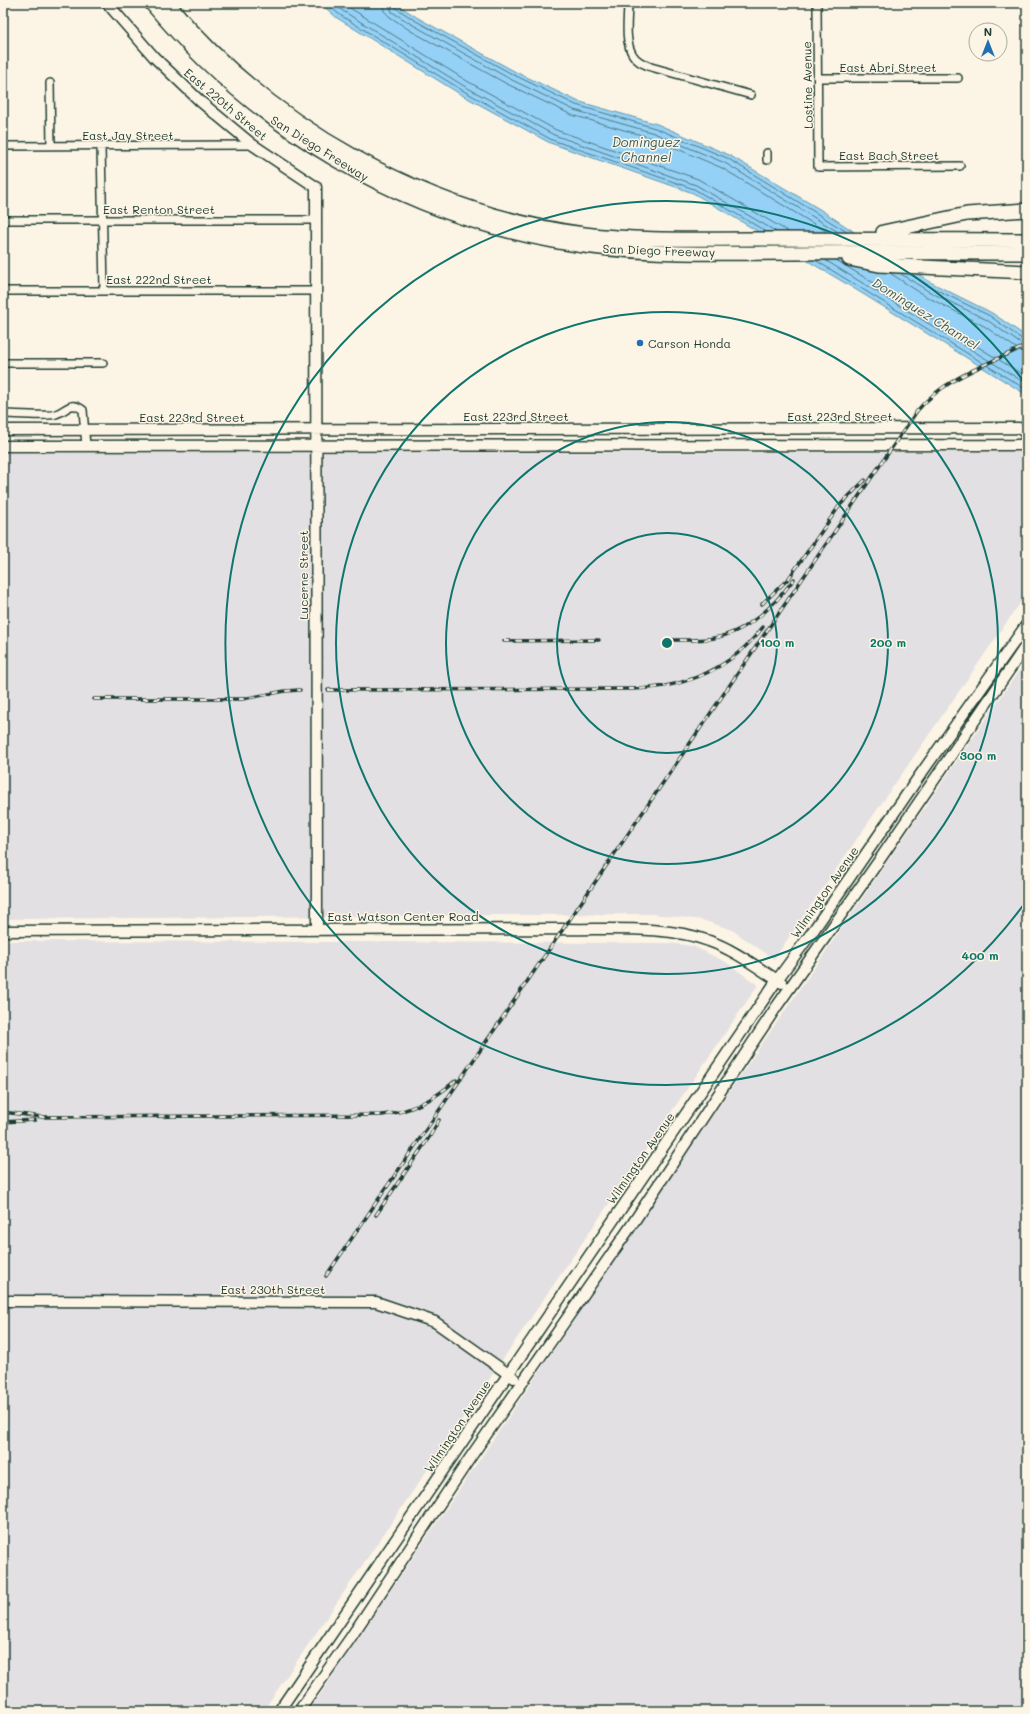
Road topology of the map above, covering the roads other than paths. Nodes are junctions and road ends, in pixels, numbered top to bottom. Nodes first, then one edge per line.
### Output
1 (107, 3) edge
2 (151, 3) edge
3 (161, 3) edge
4 (168, 3) edge
5 (178, 3) edge
6 (628, 3) edge
7 (817, 3) edge
8 (818, 78) junction
9 (958, 78) dead end
10 (50, 83) dead end
11 (751, 94) dead end
12 (253, 145) junction
13 (3, 146) edge
14 (51, 146) junction
15 (101, 147) junction
16 (960, 166) dead end
17 (818, 167) joint
18 (1027, 210) edge
19 (3, 220) edge
20 (103, 220) junction
21 (316, 220) junction
22 (883, 232) junction
23 (1027, 232) edge
24 (1027, 240) edge
25 (754, 242) junction
26 (901, 242) junction
27 (1027, 244) edge
28 (810, 253) junction
29 (1027, 253) edge
30 (1027, 272) edge
31 (104, 290) junction
32 (3, 291) edge
33 (316, 291) junction
34 (3, 363) edge
35 (103, 363) dead end
36 (3, 414) edge
37 (3, 430) edge
38 (86, 430) junction
39 (316, 430) junction
40 (1027, 434) edge
41 (1027, 440) edge
42 (316, 445) junction
43 (3, 446) edge
44 (86, 446) junction
45 (1027, 624) edge
46 (1027, 644) edge
47 (950, 732) junction
48 (961, 740) junction
49 (317, 930) junction
50 (3, 931) edge
51 (777, 980) junction
52 (790, 988) junction
53 (3, 1301) edge
54 (508, 1374) junction
55 (522, 1382) junction
56 (279, 1711) edge
57 (299, 1711) edge

1 - 12 main road, East 220th Street
2 - 28 highway, San Diego Freeway
3 - 25 highway
4 - 25 highway
5 - 22 highway, San Diego Freeway
6 - 11 street
7 - 8 street, Lostine Avenue
8 - 9 street, East Abri Street
8 - 17 street, Lostine Avenue
10 - 14 street
12 - 15 street, East Jay Street
12 - 21 main road, East 220th Street
13 - 14 street, East Jay Street
14 - 15 street, East Jay Street
15 - 20 street
16 - 17 street, East Bach Street
18 - 22 highway
19 - 20 street, East Renton Street
20 - 21 street, East Renton Street
20 - 31 street
21 - 33 main road, Lucerne Street
22 - 23 highway, San Diego Freeway
24 - 26 highway
25 - 26 highway
26 - 27 highway
28 - 29 highway, San Diego Freeway
28 - 30 highway
31 - 32 street, East 222nd Street
31 - 33 street, East 222nd Street
33 - 39 main road, Lucerne Street
34 - 35 street
36 - 38 street
37 - 38 main road, East 223rd Street
38 - 39 main road, East 223rd Street
38 - 44 street
39 - 40 main road, East 223rd Street
39 - 42 main road, Lucerne Street
41 - 42 main road
42 - 44 main road
42 - 49 main road, Lucerne Street
43 - 44 main road
45 - 47 main road, Wilmington Avenue
46 - 48 main road
47 - 48 main road
47 - 51 main road, Wilmington Avenue
48 - 52 main road
49 - 50 main road, East Watson Center Road
49 - 51 main road, East Watson Center Road
51 - 52 main road, East Watson Center Road
51 - 54 main road, Wilmington Avenue
52 - 55 main road
53 - 54 main road, East 230th Street
54 - 55 main road, East 230th Street
54 - 56 main road, Wilmington Avenue
55 - 57 main road

